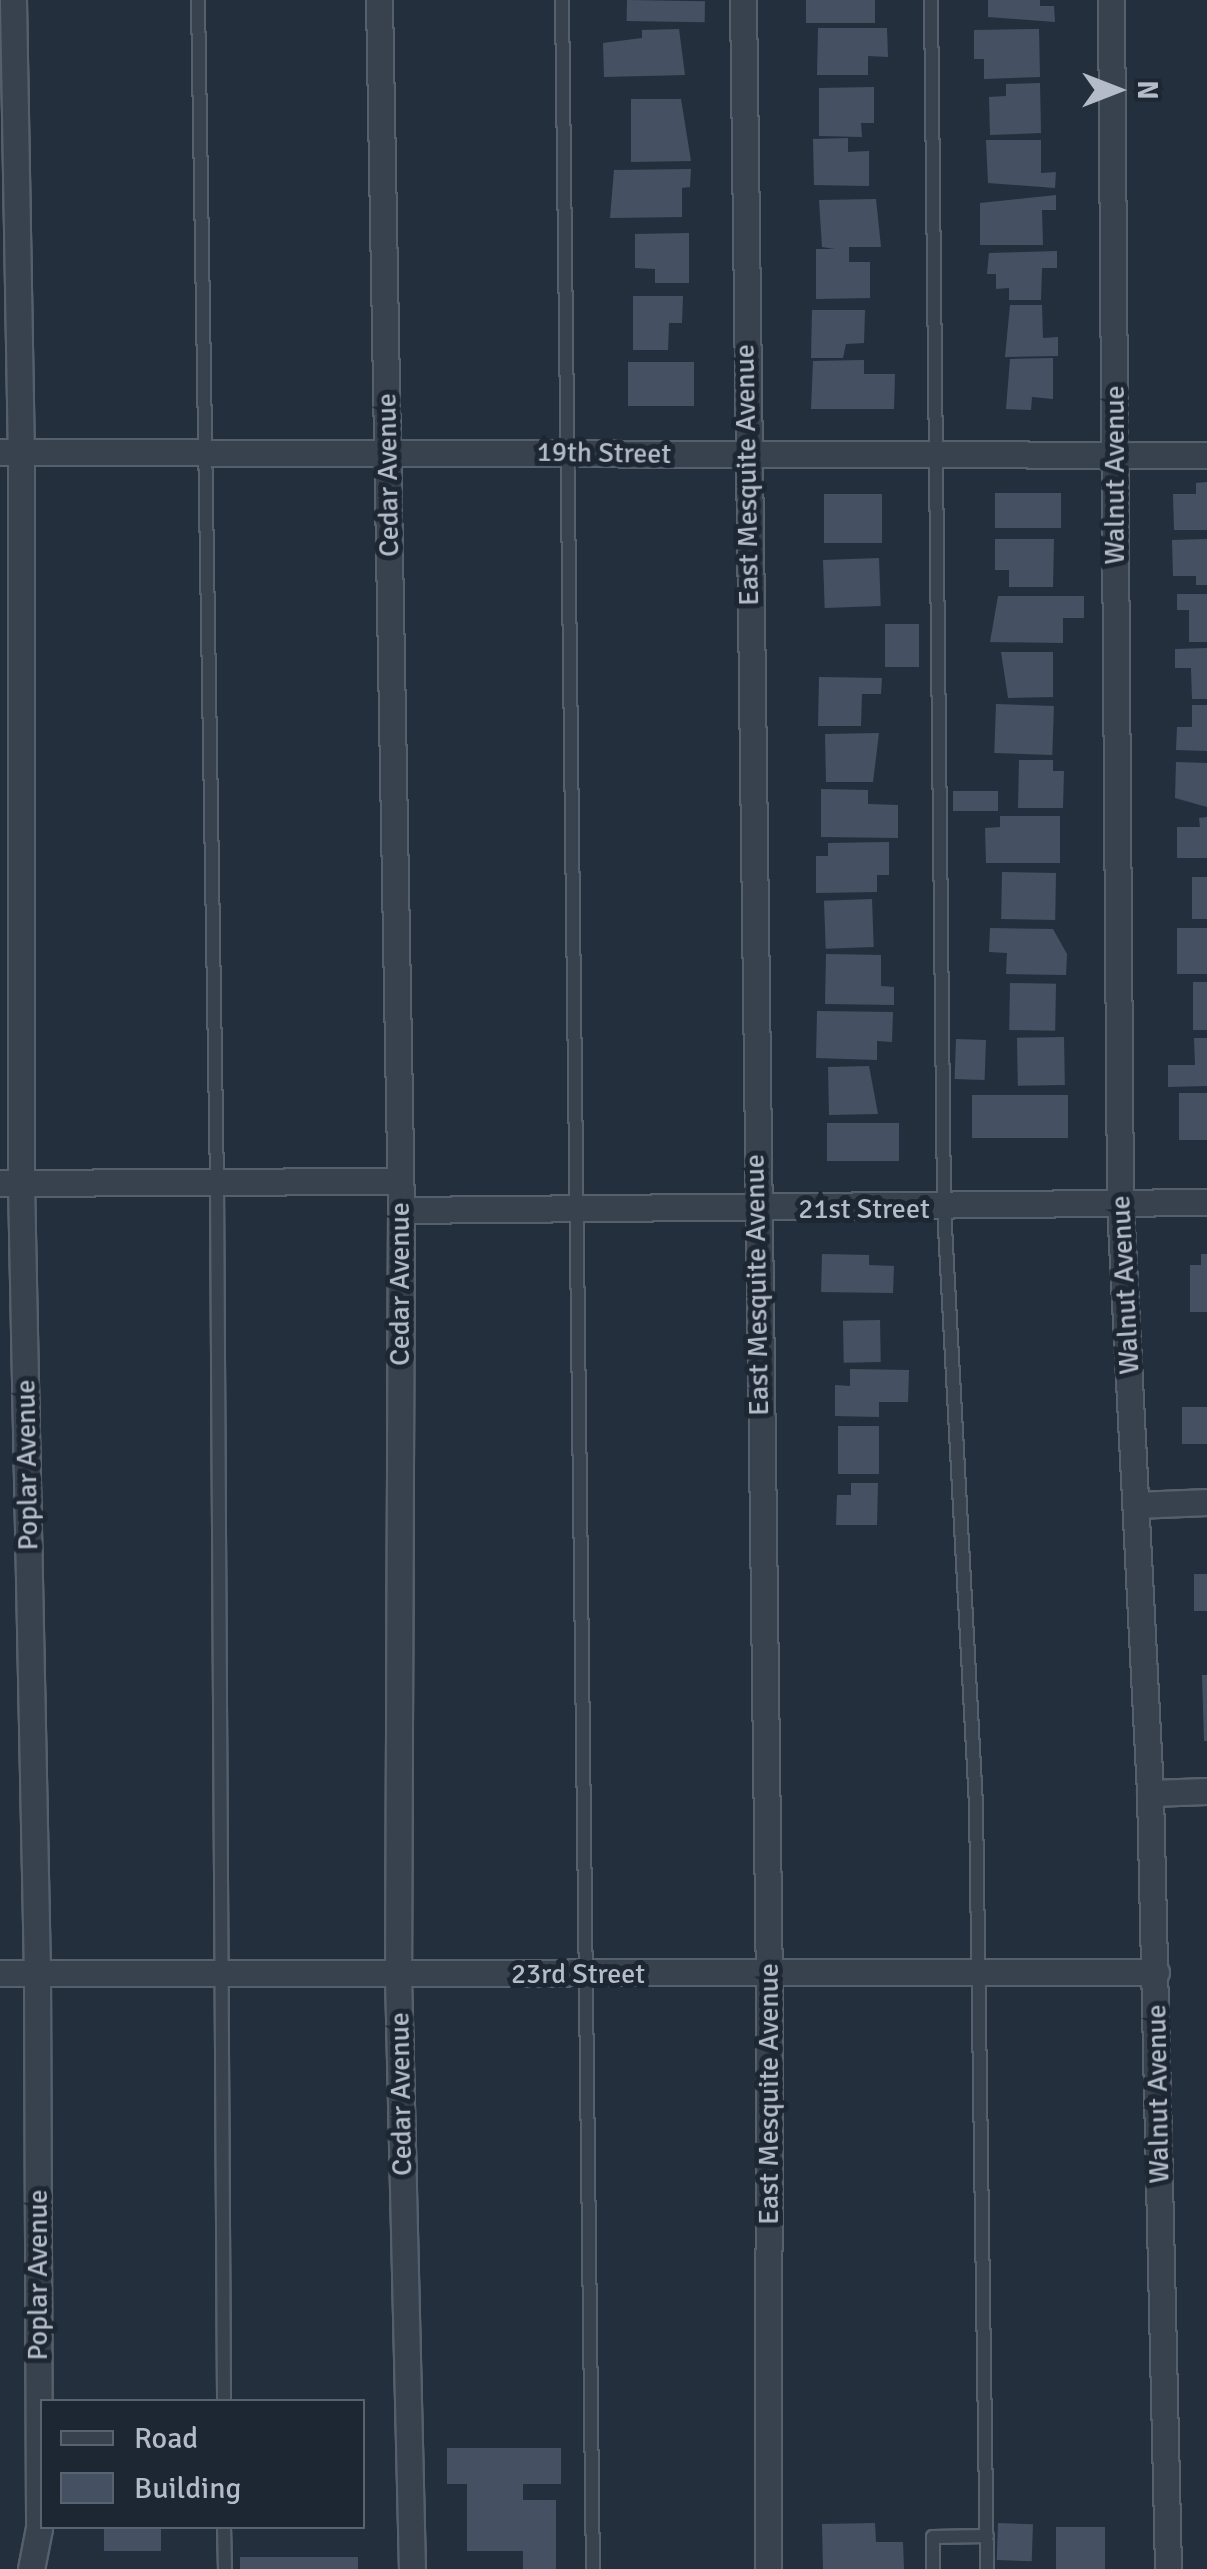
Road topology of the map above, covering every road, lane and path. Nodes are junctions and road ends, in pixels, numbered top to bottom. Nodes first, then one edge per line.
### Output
1 (13, 0) edge
2 (198, 0) edge
3 (379, 0) edge
4 (562, 0) edge
5 (743, 0) edge
6 (931, 0) edge
7 (1111, 0) edge
8 (208, 450) junction
9 (569, 450) junction
10 (11, 452) edge
11 (388, 453) junction
12 (1207, 455) edge
13 (1115, 456) junction
14 (936, 457) junction
15 (747, 458) junction
16 (400, 1181) junction
17 (218, 1182) junction
18 (11, 1183) edge
19 (1207, 1202) edge
20 (1120, 1204) junction
21 (944, 1208) junction
22 (401, 1210) junction
23 (580, 1210) junction
24 (755, 1210) junction
25 (1207, 1502) edge
26 (1136, 1504) junction
27 (1207, 1791) edge
28 (1150, 1793) junction
29 (37, 1972) junction
30 (586, 1972) junction
31 (1156, 1972) junction
32 (0, 1973) edge
33 (769, 1974) junction
34 (982, 1974) junction
35 (398, 1976) junction
36 (222, 1977) junction
37 (224, 2399) edge
38 (224, 2529) edge
39 (987, 2536) junction
40 (31, 2569) edge
41 (225, 2569) edge
42 (412, 2569) edge
43 (593, 2569) edge
44 (768, 2569) edge
45 (933, 2569) edge
46 (987, 2569) edge
47 (1168, 2569) edge

1 - 10 street, Poplar Avenue
2 - 8 lane
3 - 11 street, Cedar Avenue
4 - 9 lane
5 - 15 street, East Mesquite Avenue
6 - 14 lane
7 - 13 street, Walnut Avenue
8 - 10 street, 19th Street
8 - 11 street, 19th Street
8 - 17 lane
9 - 11 street, 19th Street
9 - 15 street, 19th Street
9 - 23 lane
10 - 18 street, Poplar Avenue
11 - 16 street, Cedar Avenue
12 - 13 street, 19th Street
13 - 14 street, 19th Street
13 - 20 street, Walnut Avenue
14 - 15 street, 19th Street
14 - 21 lane
15 - 24 street, East Mesquite Avenue
16 - 17 street
16 - 22 street, Cedar Avenue
17 - 18 street
17 - 36 lane
18 - 29 street, Poplar Avenue
19 - 20 street, 21st Street
20 - 21 street, 21st Street
20 - 26 street, Walnut Avenue
21 - 24 street, 21st Street
21 - 34 lane
22 - 23 street, 21st Street
22 - 35 street, Cedar Avenue
23 - 24 street, 21st Street
23 - 30 lane
24 - 33 street, East Mesquite Avenue
25 - 26 street
26 - 28 street, Walnut Avenue
27 - 28 street
28 - 31 street, Walnut Avenue
29 - 32 street, 23rd Street
29 - 36 street, 23rd Street
29 - 40 street, Poplar Avenue
30 - 33 street, 23rd Street
30 - 35 street, 23rd Street
30 - 43 lane
31 - 34 street, 23rd Street
31 - 47 street, Walnut Avenue
33 - 34 street, 23rd Street
33 - 44 street, East Mesquite Avenue
34 - 39 lane
35 - 36 street, 23rd Street
35 - 42 street, Cedar Avenue
36 - 37 lane
38 - 41 lane
39 - 45 lane
39 - 46 lane

